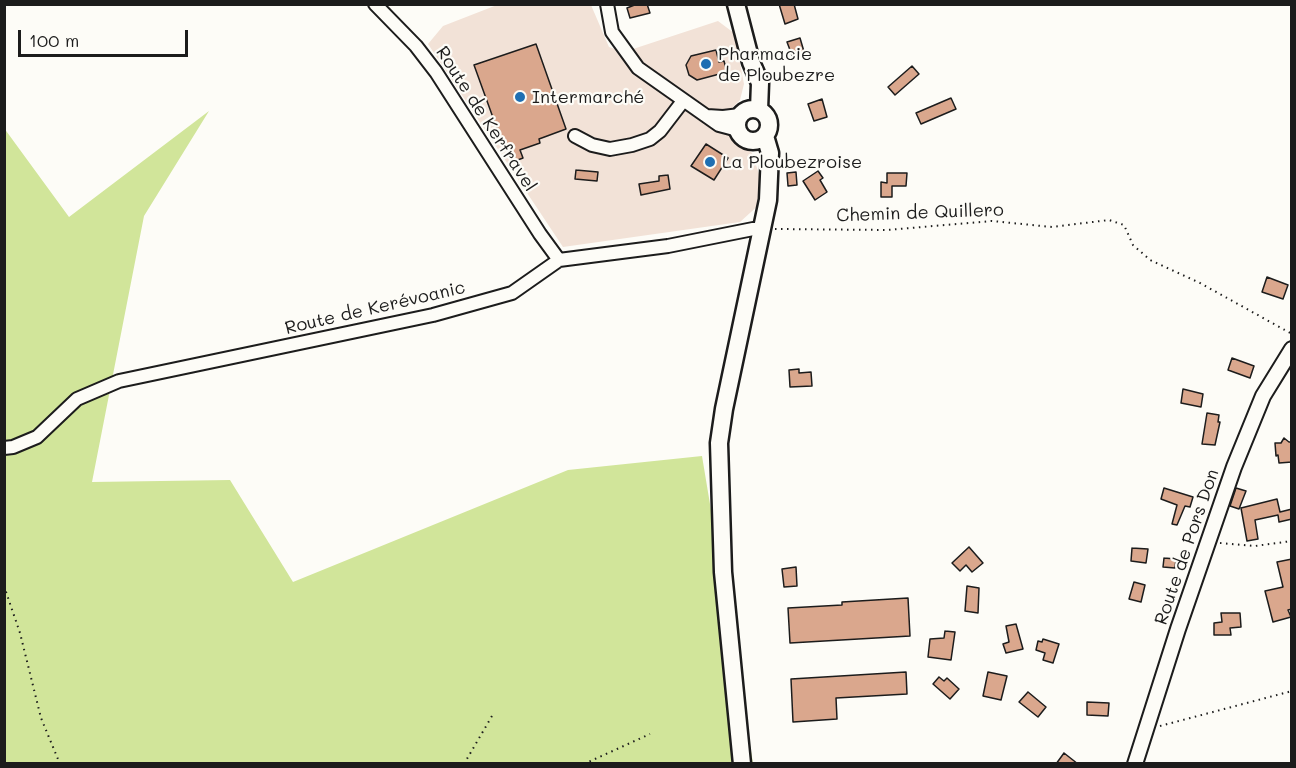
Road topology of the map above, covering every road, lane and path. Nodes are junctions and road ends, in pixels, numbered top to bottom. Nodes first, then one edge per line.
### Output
1 (375, 4) edge
2 (607, 4) edge
3 (736, 4) edge
4 (683, 101) junction
5 (746, 116) junction
6 (575, 136) dead end
7 (759, 139) junction
8 (763, 230) junction
9 (559, 260) junction
10 (1292, 334) edge
11 (1292, 349) edge
12 (4, 448) edge
13 (1208, 540) junction
14 (1292, 541) edge
15 (4, 586) edge
16 (1292, 691) edge
17 (492, 717) dead end
18 (1146, 730) junction
19 (650, 734) dead end
20 (60, 764) edge
21 (464, 764) edge
22 (584, 764) edge
23 (741, 764) edge
24 (1135, 764) edge

1 - 9 street, Route de Kerfravel
2 - 4 street
3 - 5 main road
4 - 5 street
4 - 6 street
5 - 7 main road
5 - 7 main road
7 - 8 main road
8 - 9 street, Route de Kerévoanic
8 - 10 path, Chemin de Quillero
8 - 23 main road
9 - 12 street, Route de Kerévoanic
11 - 13 street, Route de Pors Don
13 - 14 path
13 - 18 street, Route de Pors Don
15 - 20 path
16 - 18 path
17 - 21 path
18 - 24 street, Route de Pors Don
19 - 22 path

